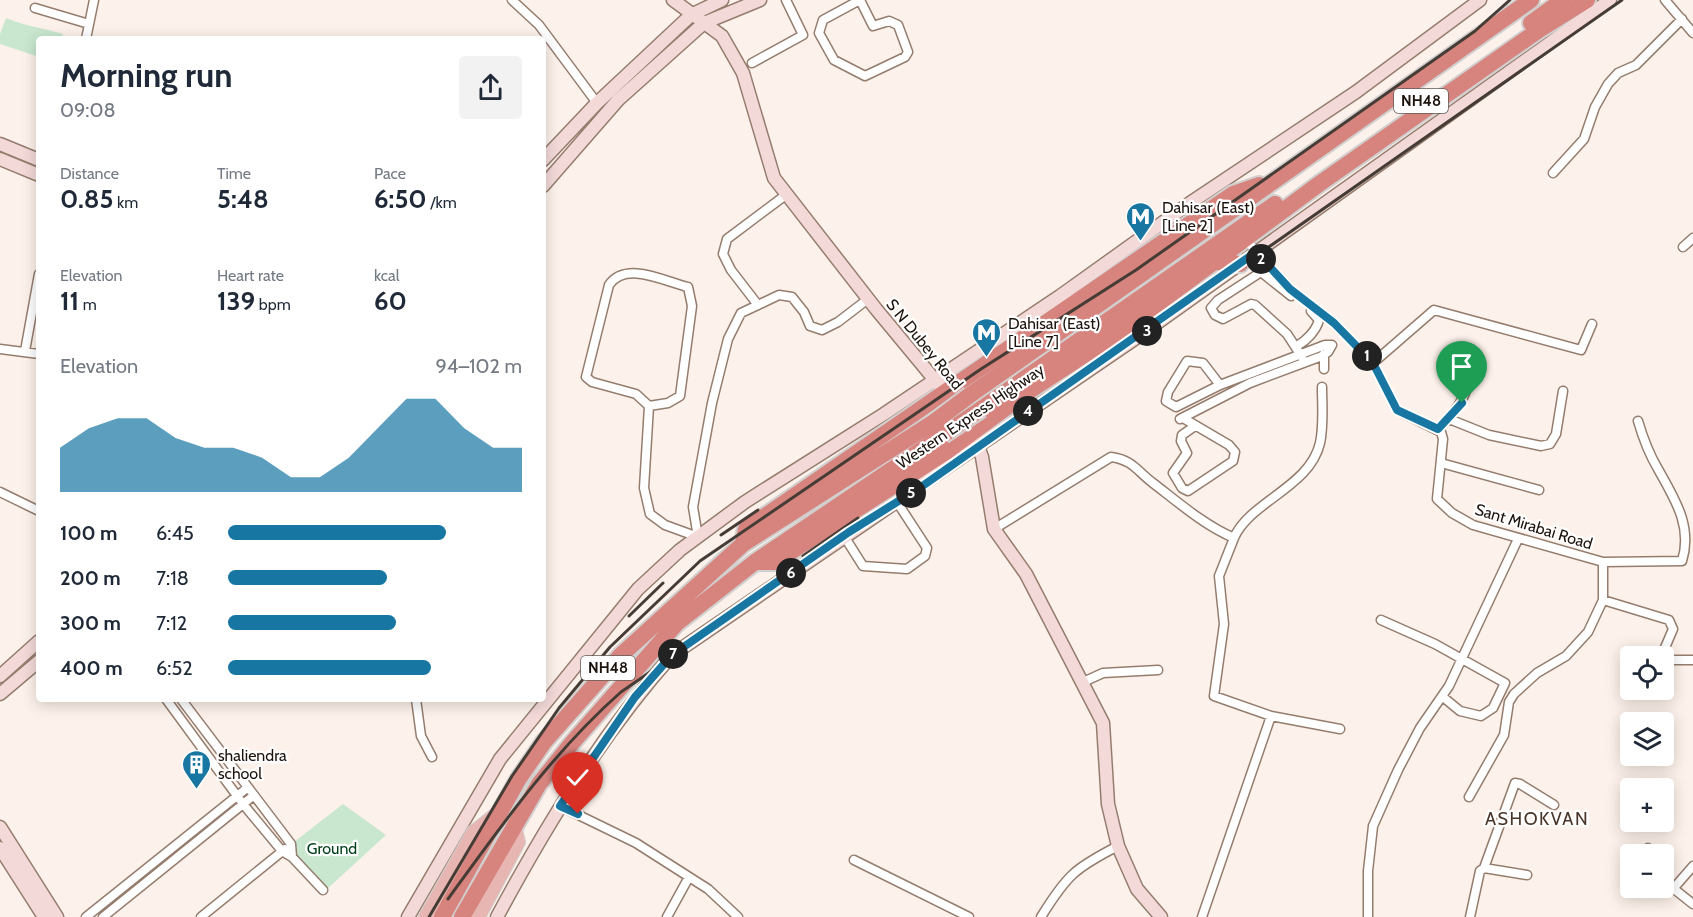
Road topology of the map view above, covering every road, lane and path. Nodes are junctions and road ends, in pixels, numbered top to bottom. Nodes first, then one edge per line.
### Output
1 (512, 0) edge
2 (673, 0) edge
3 (722, 0) edge
4 (760, 0) edge
5 (786, 0) edge
6 (860, 0) edge
7 (1480, 0) edge
8 (1531, 0) edge
9 (1563, 0) edge
10 (1587, 0) edge
11 (1610, 0) edge
12 (1665, 0) edge
13 (91, 1) edge
14 (35, 8) dead end
15 (691, 15) junction
16 (1682, 19) junction
17 (704, 23) junction
18 (89, 24) junction
19 (1693, 33) edge
20 (87, 36) edge
21 (752, 63) dead end
22 (597, 104) junction
23 (0, 144) edge
24 (546, 157) edge
25 (0, 159) edge
26 (36, 159) edge
27 (1553, 173) dead end
28 (36, 174) edge
29 (1274, 181) junction
30 (546, 183) edge
31 (787, 194) junction
32 (1279, 202) junction
33 (1693, 238) edge
34 (1251, 246) junction
35 (1683, 247) dead end
36 (1217, 262) junction
37 (1240, 264) junction
38 (1264, 269) junction
39 (36, 290) edge
40 (868, 299) junction
41 (758, 305) junction
42 (1334, 323) junction
43 (1592, 324) dead end
44 (1318, 325) junction
45 (1345, 334) junction
46 (1332, 345) junction
47 (0, 349) edge
48 (25, 351) junction
49 (36, 353) edge
50 (1301, 354) junction
51 (1324, 354) junction
52 (1476, 357) dead end
53 (1373, 363) junction
54 (1258, 369) junction
55 (1324, 369) dead end
56 (1263, 378) junction
57 (1220, 385) junction
58 (940, 386) junction
59 (1322, 387) dead end
60 (1563, 391) dead end
61 (976, 402) junction
62 (1181, 405) junction
63 (649, 406) junction
64 (1184, 418) junction
65 (1449, 419) junction
66 (1638, 421) dead end
67 (1195, 426) junction
68 (938, 428) junction
69 (1438, 429) junction
70 (975, 439) junction
71 (1440, 463) junction
72 (1539, 490) dead end
73 (0, 492) edge
74 (897, 502) junction
75 (36, 510) edge
76 (994, 529) junction
77 (844, 536) junction
78 (698, 537) junction
79 (1234, 538) junction
80 (1518, 539) junction
81 (743, 544) junction
82 (755, 562) junction
83 (1603, 565) junction
84 (1603, 600) junction
85 (1380, 620) dead end
86 (36, 644) edge
87 (1461, 659) junction
88 (1693, 660) edge
89 (36, 664) edge
90 (1158, 670) dead end
91 (0, 676) edge
92 (1081, 683) junction
93 (0, 694) edge
94 (1443, 697) junction
95 (168, 702) edge
96 (184, 702) edge
97 (416, 702) edge
98 (1271, 716) junction
99 (1340, 729) dead end
100 (432, 757) dead end
101 (247, 788) junction
102 (237, 795) junction
103 (253, 796) junction
104 (1469, 797) dead end
105 (243, 804) junction
106 (1554, 805) dead end
107 (560, 806) junction
108 (497, 814) junction
109 (514, 826) junction
110 (0, 827) edge
111 (291, 844) junction
112 (1118, 846) junction
113 (0, 848) edge
114 (282, 851) junction
115 (292, 856) junction
116 (854, 860) dead end
117 (1693, 866) edge
118 (1484, 868) junction
119 (1527, 875) dead end
120 (689, 877) junction
121 (123, 885) junction
122 (1674, 888) edge
123 (323, 890) dead end
124 (1674, 890) edge
125 (130, 895) junction
126 (1693, 904) edge
127 (44, 917) edge
128 (57, 917) edge
129 (86, 917) edge
130 (103, 917) edge
131 (201, 917) edge
132 (408, 917) edge
133 (426, 917) edge
134 (442, 917) edge
135 (462, 917) edge
136 (478, 917) edge
137 (497, 917) edge
138 (667, 917) edge
139 (738, 917) edge
140 (969, 917) edge
141 (1041, 917) edge
142 (1161, 917) edge
143 (1202, 917) edge
144 (1368, 917) edge
145 (1470, 917) edge

1 - 22 street
2 - 15 street, S N Dubey Road
3 - 15 street
4 - 17 street
5 - 21 street
6 - 6 street
7 - 58 street
8 - 29 highway, Western Express Highway / NH48
9 - 32 highway, Western Express Highway / NH48
10 - 34 highway
11 - 34 street
12 - 16 street
13 - 18 street
14 - 18 street
15 - 17 street, S N Dubey Road
15 - 22 street
16 - 19 street
16 - 27 street
17 - 30 street
17 - 31 street, S N Dubey Road
18 - 20 street
22 - 24 street
23 - 26 street
25 - 28 street
29 - 58 highway
29 - 61 highway, Western Express Highway / NH48
31 - 40 street, S N Dubey Road
31 - 41 street
32 - 34 highway
32 - 61 highway, Western Express Highway / NH48
33 - 35 street
34 - 36 highway
34 - 37 street
34 - 38 street
36 - 37 highway
36 - 70 highway
37 - 70 street
38 - 42 street
38 - 44 street
38 - 50 street
39 - 48 street
40 - 41 street
40 - 58 street, S N Dubey Road
41 - 78 street
42 - 44 street
42 - 45 street
43 - 53 street
44 - 50 street
45 - 46 street
45 - 53 street
46 - 50 street
46 - 51 street
47 - 48 street
48 - 49 street
50 - 51 street
50 - 54 street
50 - 56 street
51 - 55 street
52 - 65 street
53 - 69 street
54 - 56 street
54 - 57 street
56 - 64 street
57 - 62 street
57 - 62 street
58 - 70 street, S N Dubey Road
58 - 78 street
58 - 81 highway
59 - 79 street
60 - 65 street
61 - 68 highway, Western Express Highway / NH48, bridge
62 - 64 street
63 - 63 street
63 - 78 street
64 - 67 street
65 - 69 street
66 - 83 street, Sant Mirabai Road
67 - 67 street
68 - 81 highway, Western Express Highway / NH48
68 - 82 highway, Western Express Highway / NH48
69 - 71 street, Sant Mirabai Road
70 - 74 street
70 - 76 street, S N Dubey Road
70 - 82 highway
71 - 72 street
71 - 80 street, Sant Mirabai Road
73 - 75 street
74 - 77 street
74 - 77 street
76 - 79 street
76 - 92 street, S N Dubey Road
77 - 107 street
78 - 132 street
79 - 98 street
80 - 83 street, Sant Mirabai Road
80 - 87 street
81 - 108 highway, Western Express Highway / NH48
82 - 109 highway, Western Express Highway / NH48
83 - 84 street
84 - 88 street
84 - 104 street
85 - 87 street
86 - 91 street
87 - 94 street
87 - 94 street
89 - 93 street
90 - 92 street
92 - 112 street, S N Dubey Road
94 - 144 street
95 - 102 street
96 - 101 street
97 - 100 street
98 - 99 street
98 - 143 street
101 - 102 street
101 - 103 street
102 - 105 street
102 - 121 street
103 - 105 street
103 - 111 street
105 - 114 street
105 - 125 street
106 - 118 street
107 - 120 street
107 - 137 street
108 - 133 main road
108 - 134 highway, Western Express Highway / NH48
109 - 135 highway, Western Express Highway / NH48
109 - 136 main road
110 - 128 street
111 - 114 street
111 - 115 street
112 - 141 street
112 - 142 street, S N Dubey Road
113 - 127 street
114 - 115 street
114 - 131 street
115 - 123 street
116 - 140 street
117 - 122 street
118 - 119 street
118 - 145 street
120 - 138 street
120 - 139 street
121 - 125 street
121 - 129 street
124 - 126 street
125 - 130 street

